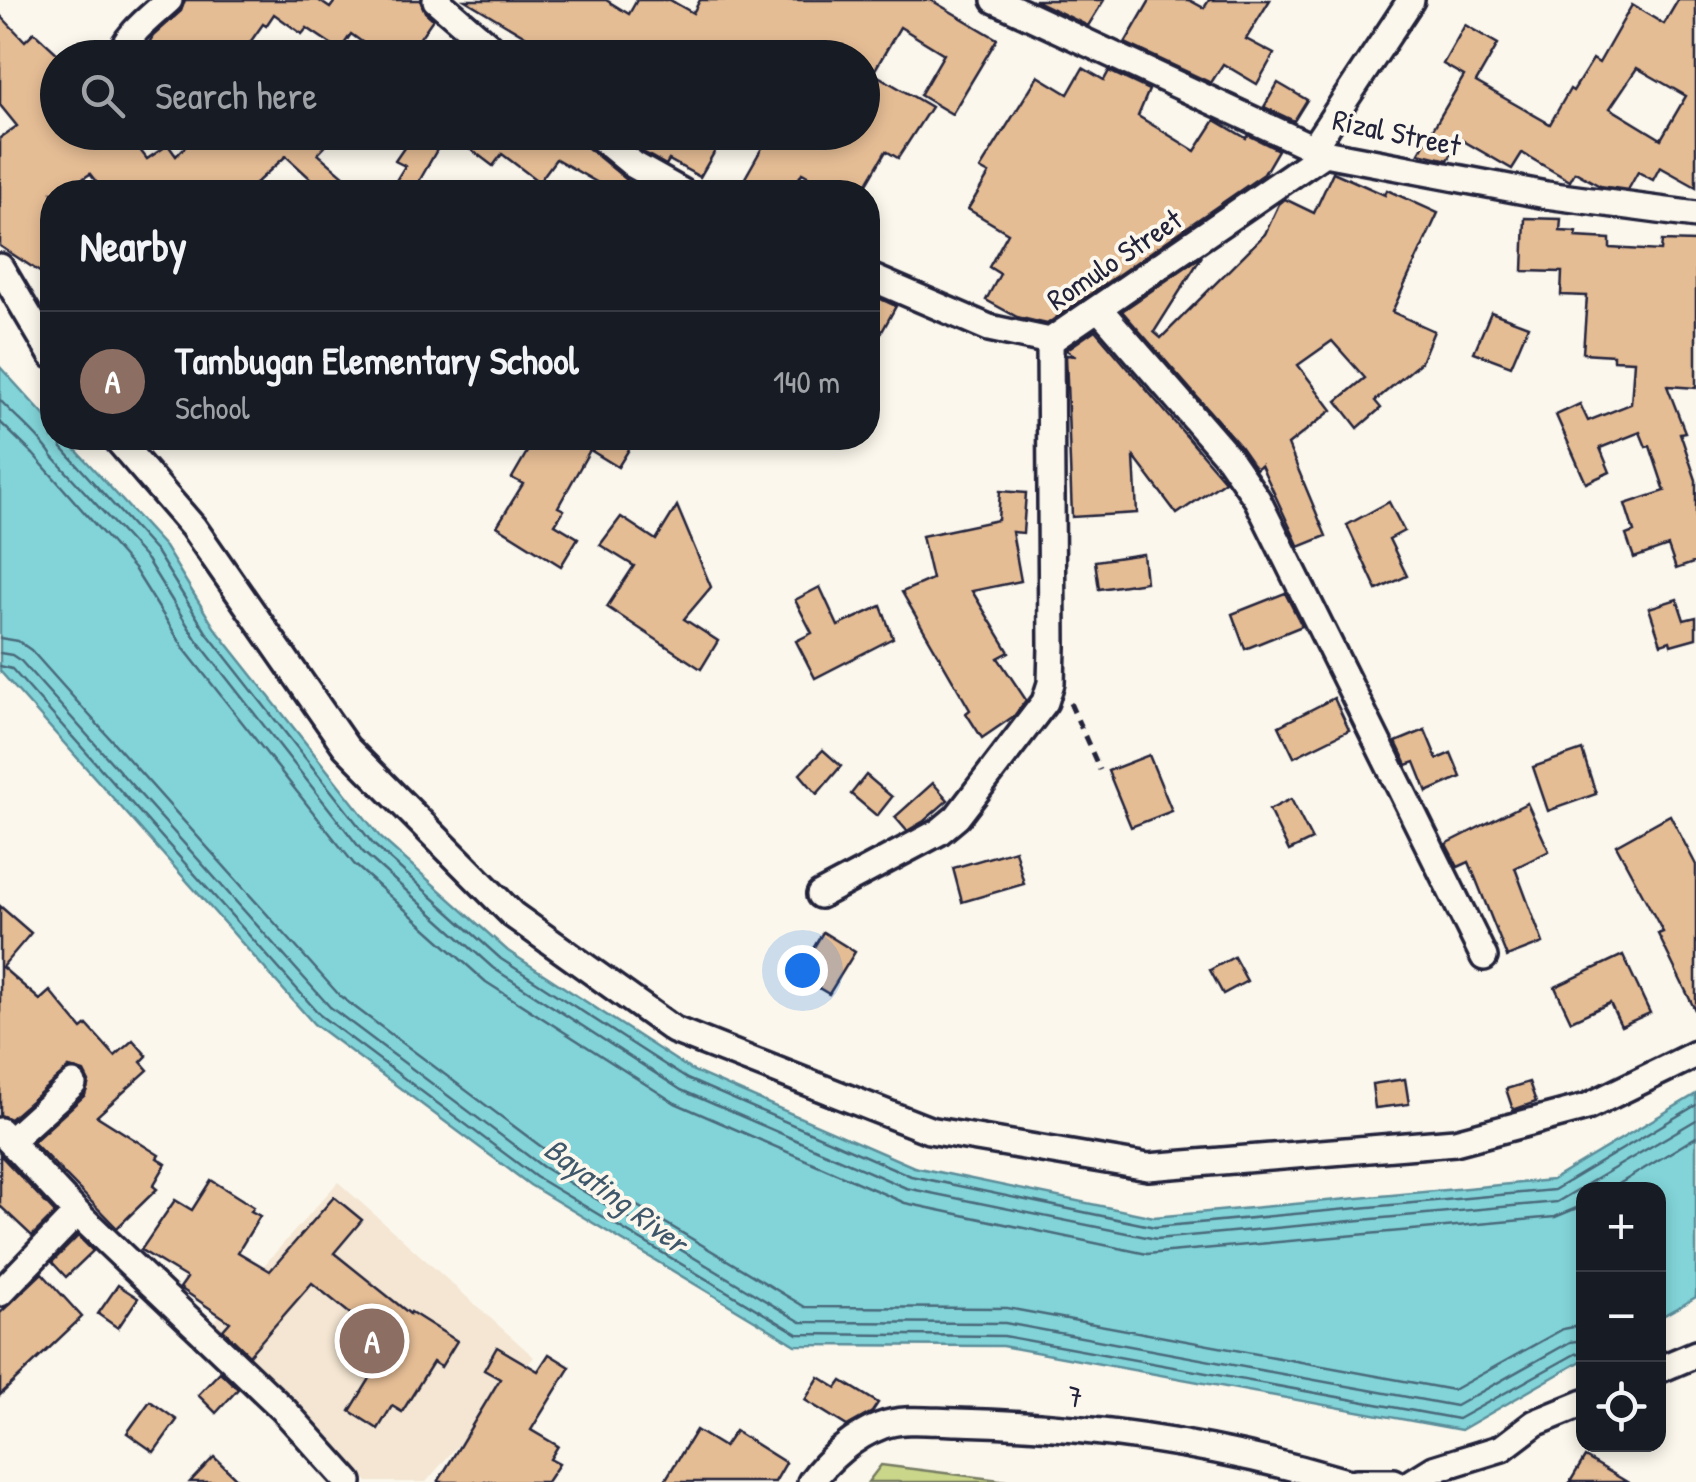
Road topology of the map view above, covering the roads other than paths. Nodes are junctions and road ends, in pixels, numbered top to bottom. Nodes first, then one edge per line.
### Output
1 (169, 0) edge
2 (436, 0) edge
3 (995, 0) edge
4 (1411, 0) edge
5 (129, 40) edge
6 (482, 40) edge
7 (616, 150) edge
8 (1318, 150) junction
9 (661, 180) edge
10 (1696, 215) edge
11 (0, 267) edge
12 (880, 281) edge
13 (1100, 310) junction
14 (40, 335) edge
15 (1050, 341) junction
16 (126, 450) edge
17 (820, 895) dead end
18 (1484, 957) dead end
19 (1696, 1054) edge
20 (73, 1084) dead end
21 (5, 1136) edge
22 (77, 1212) junction
23 (0, 1292) edge
24 (1696, 1354) edge
25 (1666, 1367) edge
26 (1576, 1405) edge
27 (1431, 1478) edge
28 (348, 1482) edge
29 (811, 1482) edge
30 (1346, 1482) edge
31 (1356, 1482) edge
32 (1394, 1482) edge

1 - 5 street
2 - 6 street
3 - 8 street, Rizal Street
4 - 8 street
7 - 9 street
8 - 10 street, Rizal Street
8 - 13 street, Romulo Street
11 - 14 street
12 - 15 street, Romulo Street
13 - 15 street, Romulo Street
13 - 18 street
15 - 17 street
16 - 19 street
20 - 21 street
21 - 22 street
22 - 23 street
22 - 28 street
24 - 25 street
26 - 27 street
29 - 30 street, 7
31 - 32 street

